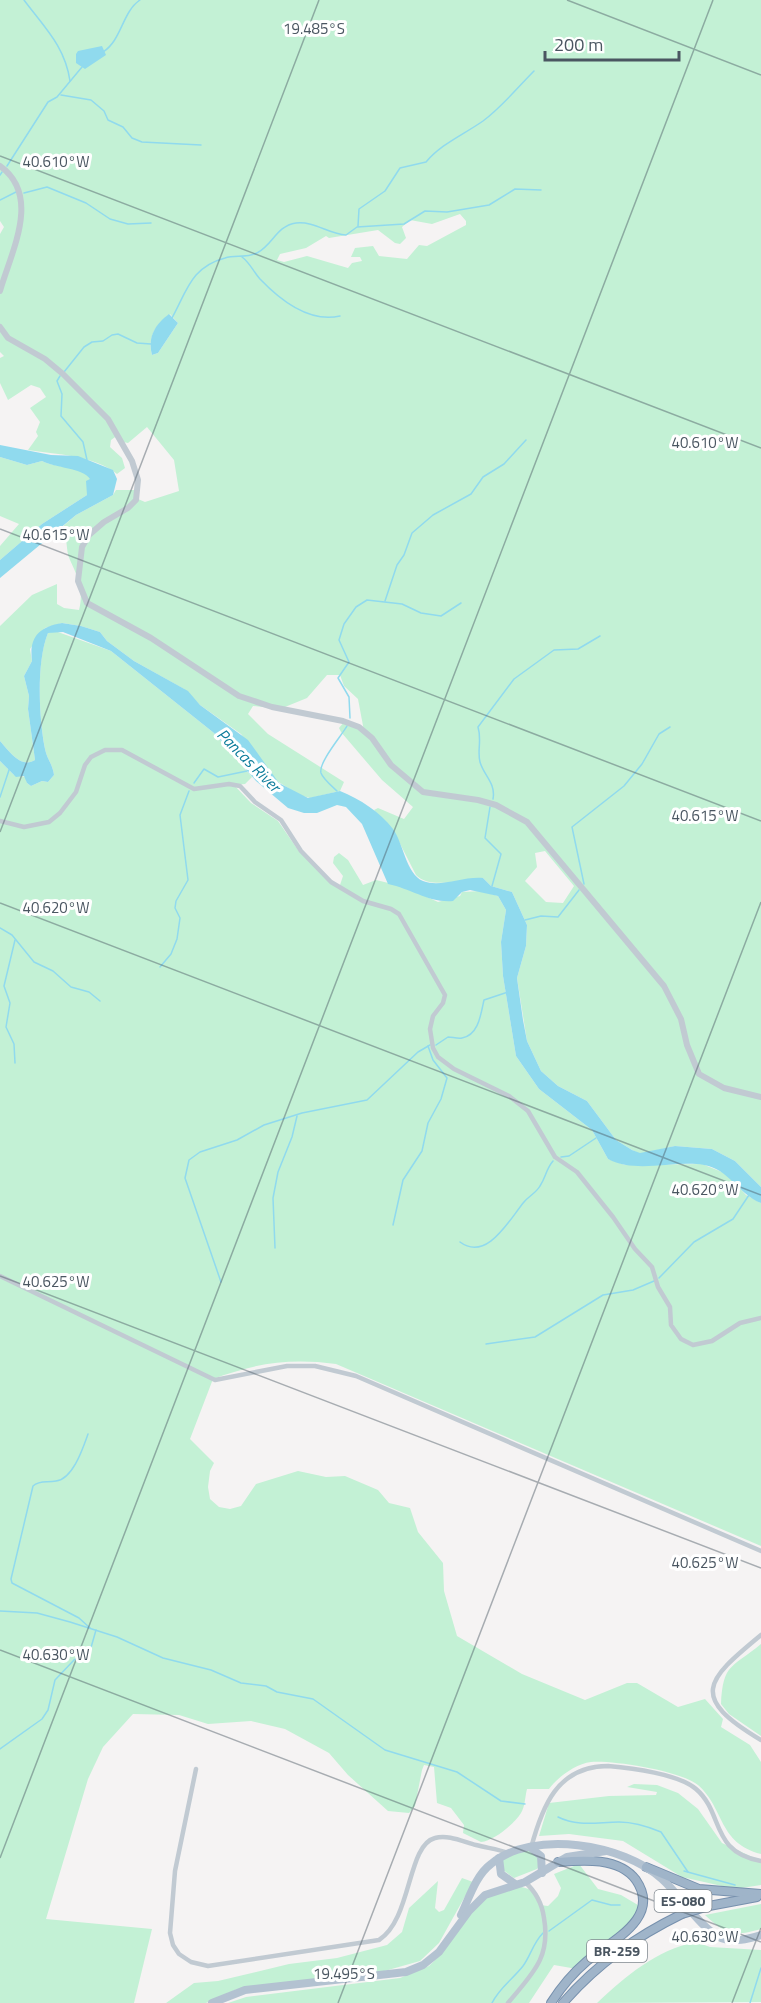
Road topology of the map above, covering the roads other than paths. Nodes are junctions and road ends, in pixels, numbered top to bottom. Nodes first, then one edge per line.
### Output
1 (0, 166) edge
2 (0, 291) edge
3 (0, 327) edge
4 (0, 821) edge
5 (761, 1097) edge
6 (0, 1276) edge
7 (761, 1318) edge
8 (761, 1551) edge
9 (761, 1635) edge
10 (761, 1740) edge
11 (196, 1769) dead end
12 (535, 1847) junction
13 (484, 1848) junction
14 (606, 1851) junction
15 (508, 1853) junction
16 (499, 1858) junction
17 (761, 1861) edge
18 (558, 1862) junction
19 (646, 1867) junction
20 (542, 1873) junction
21 (525, 1882) junction
22 (515, 1884) junction
23 (761, 1895) edge
24 (452, 1935) junction
25 (761, 1935) edge
26 (212, 2003) edge
27 (508, 2003) edge
28 (551, 2003) edge
29 (563, 2003) edge

1 - 2 street
3 - 5 street
4 - 7 street
6 - 8 street
9 - 10 street
11 - 13 street
12 - 14 main road, ES-080
12 - 15 main road, ES-080
12 - 17 street
12 - 20 main road
13 - 15 street
13 - 16 street
14 - 18 main road, ES-080
14 - 19 main road, ES-080
15 - 16 main road, ES-080
16 - 22 main road
16 - 24 main road, ES-080
18 - 20 main road, ES-080
18 - 28 highway, ES-080
19 - 23 highway, ES-080
19 - 25 main road, ES-080
20 - 21 main road, ES-080
21 - 22 main road, ES-080
21 - 27 street
22 - 24 main road, ES-080
23 - 29 highway, BR-259, bridge
24 - 26 main road, ES-080

